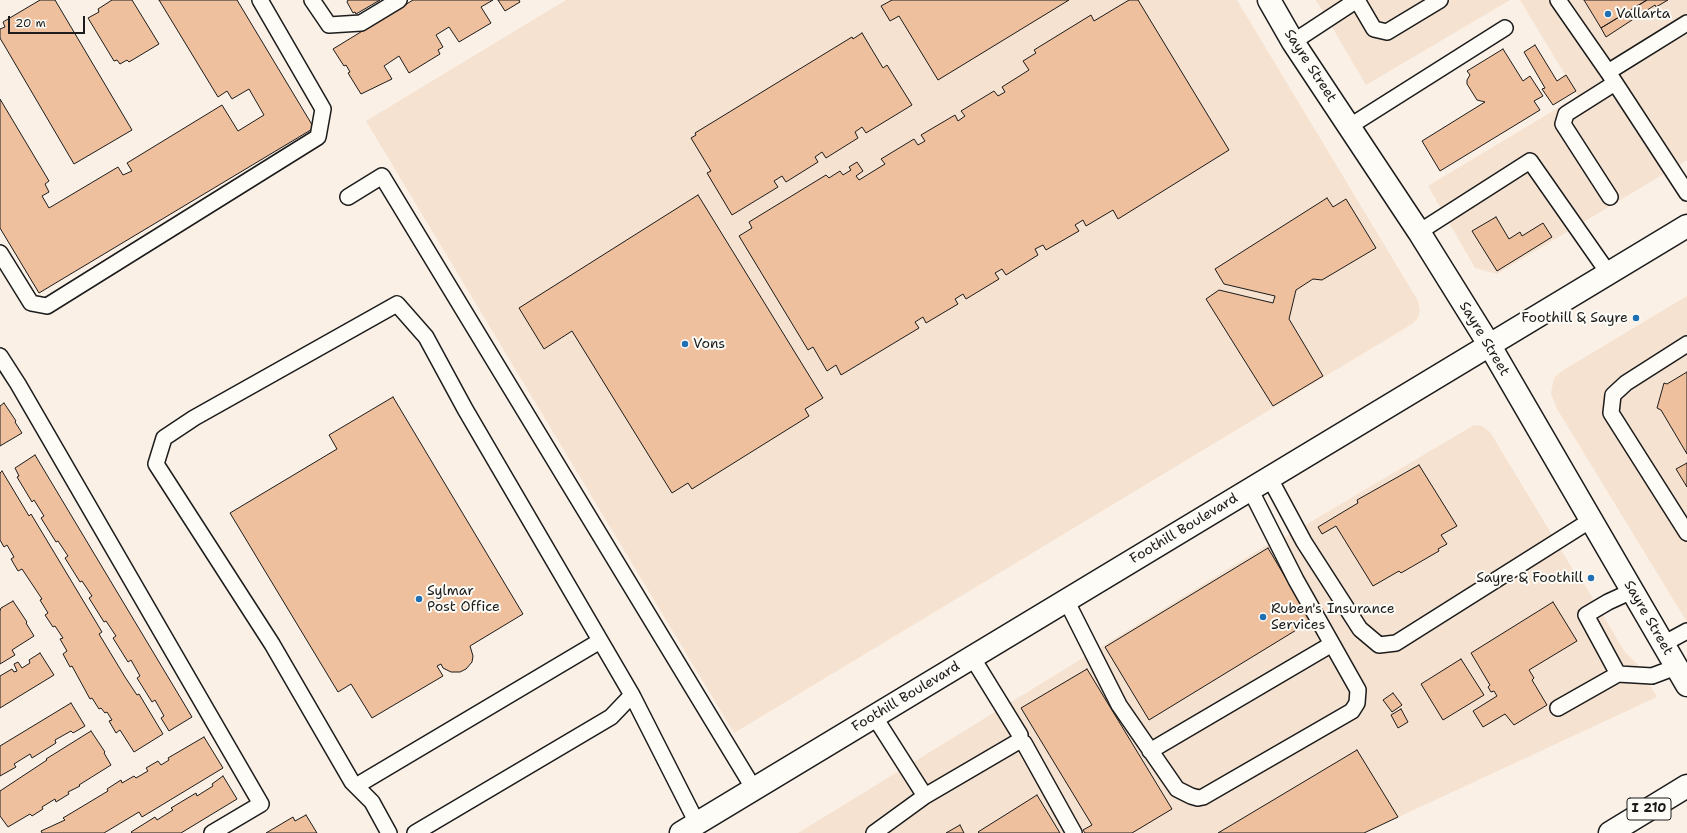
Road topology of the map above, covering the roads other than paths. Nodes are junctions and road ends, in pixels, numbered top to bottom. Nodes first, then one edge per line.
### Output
1 (260, 0) edge
2 (312, 0) edge
3 (399, 0) edge
4 (1268, 0) edge
5 (1357, 0) edge
6 (1440, 0) edge
7 (1558, 0) edge
8 (1687, 23) edge
9 (1505, 28) dead end
10 (1293, 42) junction
11 (1611, 77) junction
12 (1350, 126) junction
13 (1687, 194) edge
14 (348, 197) dead end
15 (1610, 197) dead end
16 (1687, 226) edge
17 (1419, 232) junction
18 (0, 254) edge
19 (1609, 274) junction
20 (1687, 344) edge
21 (1490, 346) junction
22 (0, 356) edge
23 (1269, 477) junction
24 (1250, 489) junction
25 (1591, 520) junction
26 (1687, 533) edge
27 (1632, 591) junction
28 (1066, 600) junction
29 (1687, 631) edge
30 (600, 641) junction
31 (1332, 644) junction
32 (1663, 644) junction
33 (972, 657) junction
34 (1676, 667) junction
35 (1618, 674) junction
36 (1687, 685) edge
37 (632, 695) junction
38 (1558, 708) dead end
39 (874, 716) junction
40 (1019, 741) junction
41 (1150, 750) junction
42 (356, 786) junction
43 (1687, 786) edge
44 (754, 789) junction
45 (925, 796) junction
46 (685, 830) edge
47 (212, 833) edge
48 (389, 833) edge
49 (416, 833) edge
50 (874, 833) edge
51 (1074, 833) edge
52 (1610, 833) edge

1 - 18 lane
2 - 3 lane
4 - 10 main road, Sayre Street
5 - 6 lane
5 - 10 lane
7 - 11 lane
8 - 11 lane
9 - 12 lane
10 - 12 main road, Sayre Street
11 - 13 lane
11 - 15 lane
12 - 17 main road, Sayre Street
14 - 44 lane
16 - 19 main road, Foothill Boulevard
17 - 19 lane
17 - 21 main road, Sayre Street
19 - 21 main road, Foothill Boulevard
20 - 26 lane
21 - 23 main road, Foothill Boulevard
21 - 25 main road, Sayre Street
22 - 47 lane
23 - 24 main road, Foothill Boulevard
23 - 25 lane
24 - 28 main road, Foothill Boulevard
24 - 31 lane
25 - 27 main road, Sayre Street
27 - 32 main road, Sayre Street
27 - 35 lane
28 - 33 main road, Foothill Boulevard
28 - 41 lane
29 - 32 lane
30 - 37 lane
30 - 42 lane
30 - 42 lane
31 - 41 lane
31 - 41 lane
32 - 34 main road, Sayre Street
33 - 39 main road, Foothill Boulevard
33 - 40 lane
34 - 35 lane
34 - 36 main road, Sayre Street
35 - 38 lane
37 - 46 lane
37 - 49 lane
39 - 44 main road, Foothill Boulevard
39 - 45 lane
40 - 45 lane
40 - 51 lane
42 - 48 lane
43 - 52 main road, I 210
44 - 46 main road, Foothill Boulevard
45 - 50 lane

